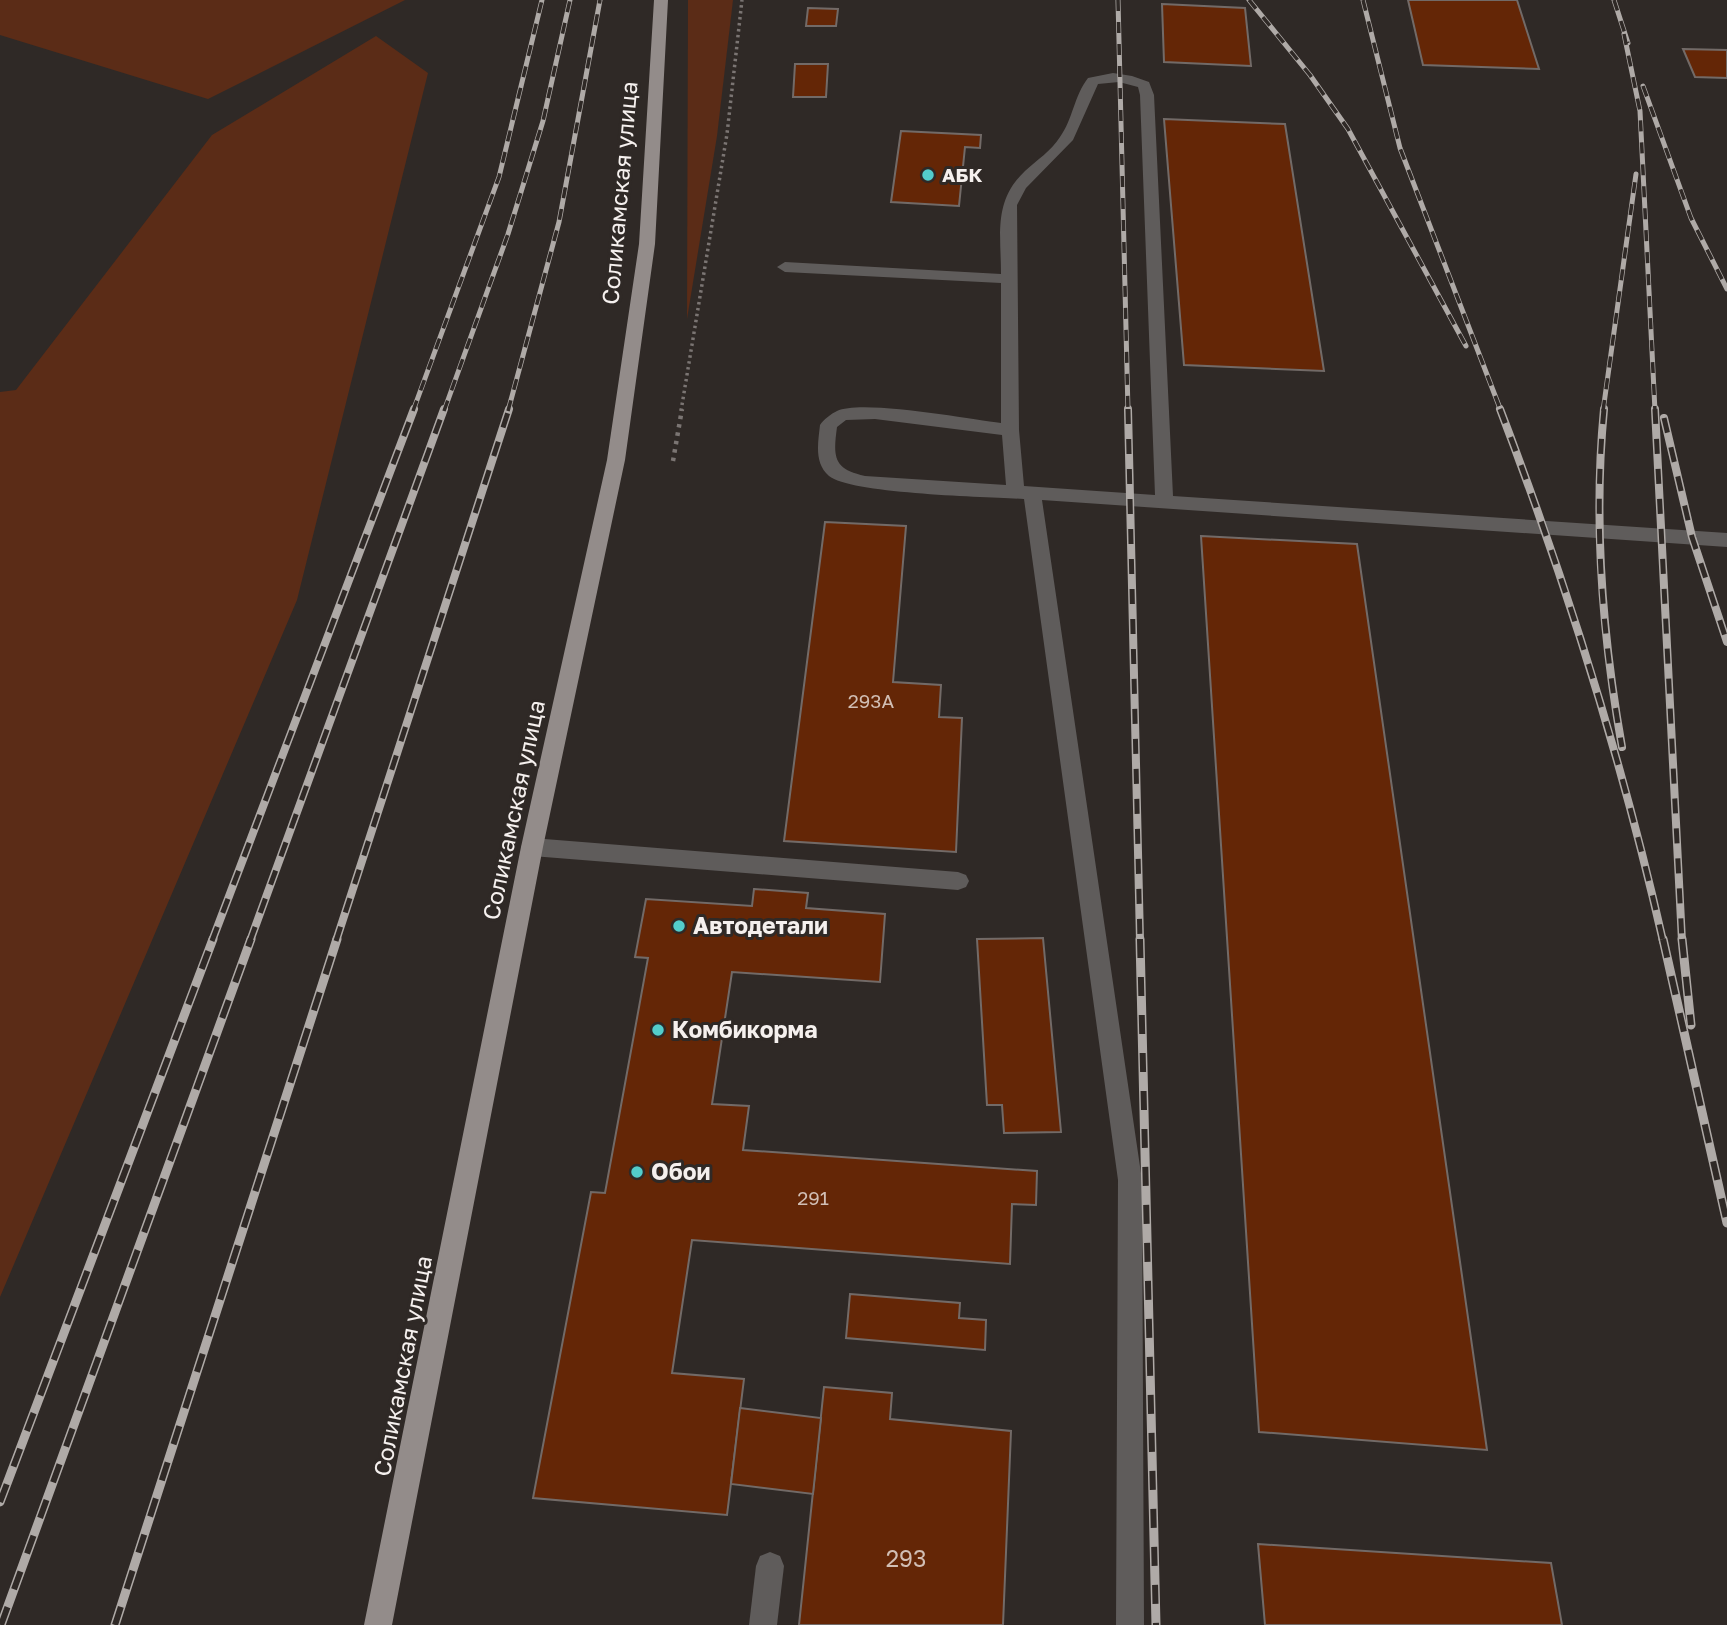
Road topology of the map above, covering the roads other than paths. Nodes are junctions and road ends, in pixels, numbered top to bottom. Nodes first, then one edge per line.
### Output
1 (661, 0) edge
2 (785, 267) dead end
3 (1009, 279) junction
4 (1010, 430) junction
5 (1023, 493) junction
6 (1164, 503) junction
7 (1727, 540) edge
8 (532, 847) junction
9 (958, 881) dead end
10 (770, 1566) dead end
11 (378, 1625) edge
12 (763, 1625) edge
13 (1130, 1625) edge

1 - 8 main road, Соликамская улица
2 - 3 lane
3 - 4 lane
3 - 6 lane
4 - 5 lane
4 - 5 lane
5 - 6 lane
5 - 13 lane
6 - 7 lane
8 - 9 lane
8 - 11 main road, Соликамская улица
10 - 12 lane

